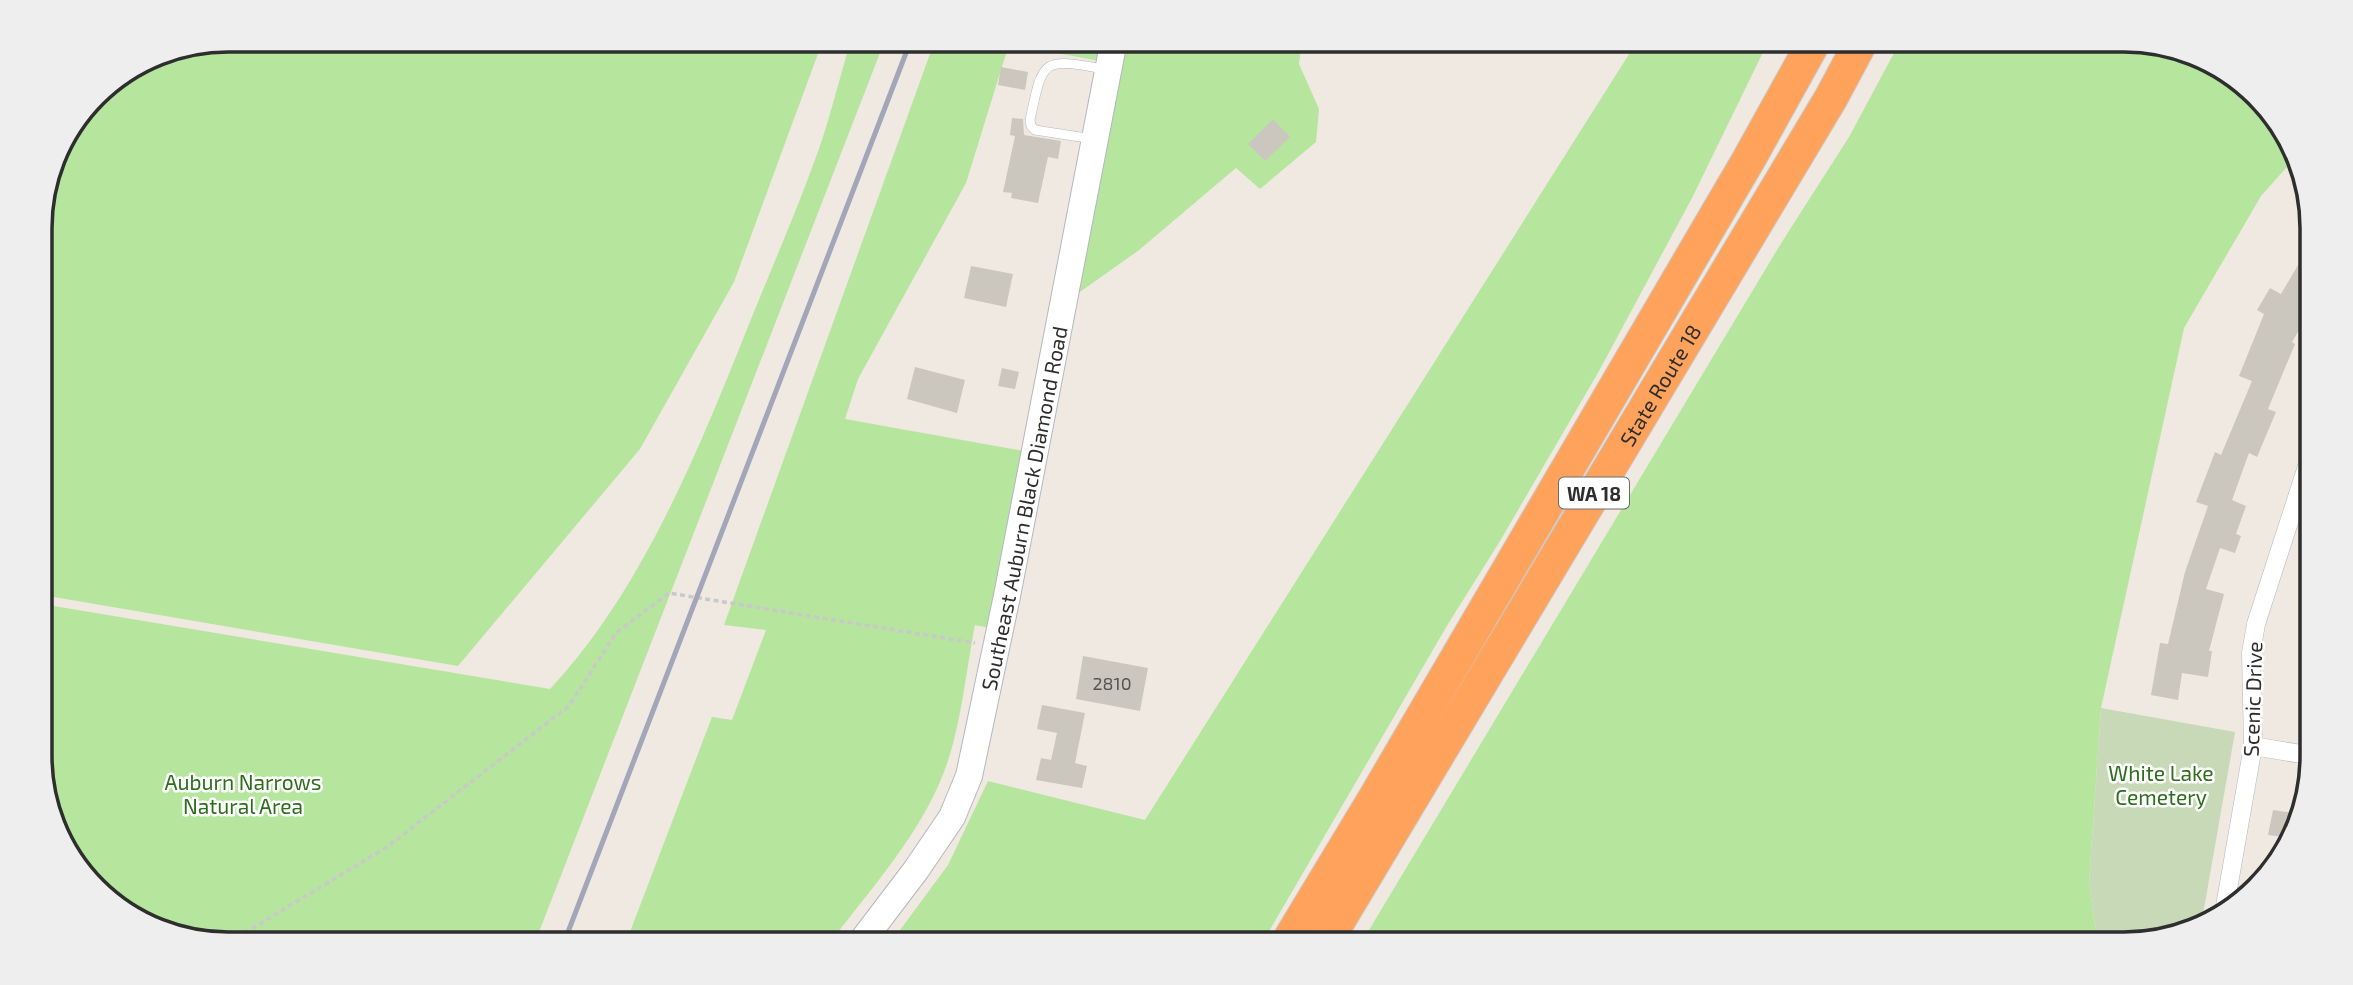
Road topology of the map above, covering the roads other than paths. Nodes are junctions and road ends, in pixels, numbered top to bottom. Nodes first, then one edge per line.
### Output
1 (1112, 52) edge
2 (1789, 52) edge
3 (1808, 52) edge
4 (1855, 52) edge
5 (1108, 70) junction
6 (1095, 140) junction
7 (1749, 159) junction
8 (2300, 488) edge
9 (2253, 746) junction
10 (2300, 754) edge
11 (2226, 900) edge
12 (869, 932) edge
13 (1293, 932) edge
14 (1331, 932) edge

1 - 5 main road, Southeast Auburn Black Diamond Road
2 - 7 highway
3 - 7 highway, State Route 18 / WA 18
4 - 14 highway, State Route 18 / WA 18
5 - 6 main road, Southeast Auburn Black Diamond Road
5 - 6 lane
6 - 12 main road, Southeast Auburn Black Diamond Road
7 - 13 highway, State Route 18 / WA 18
8 - 9 street, Scenic Drive
9 - 10 street
9 - 11 street, Scenic Drive

